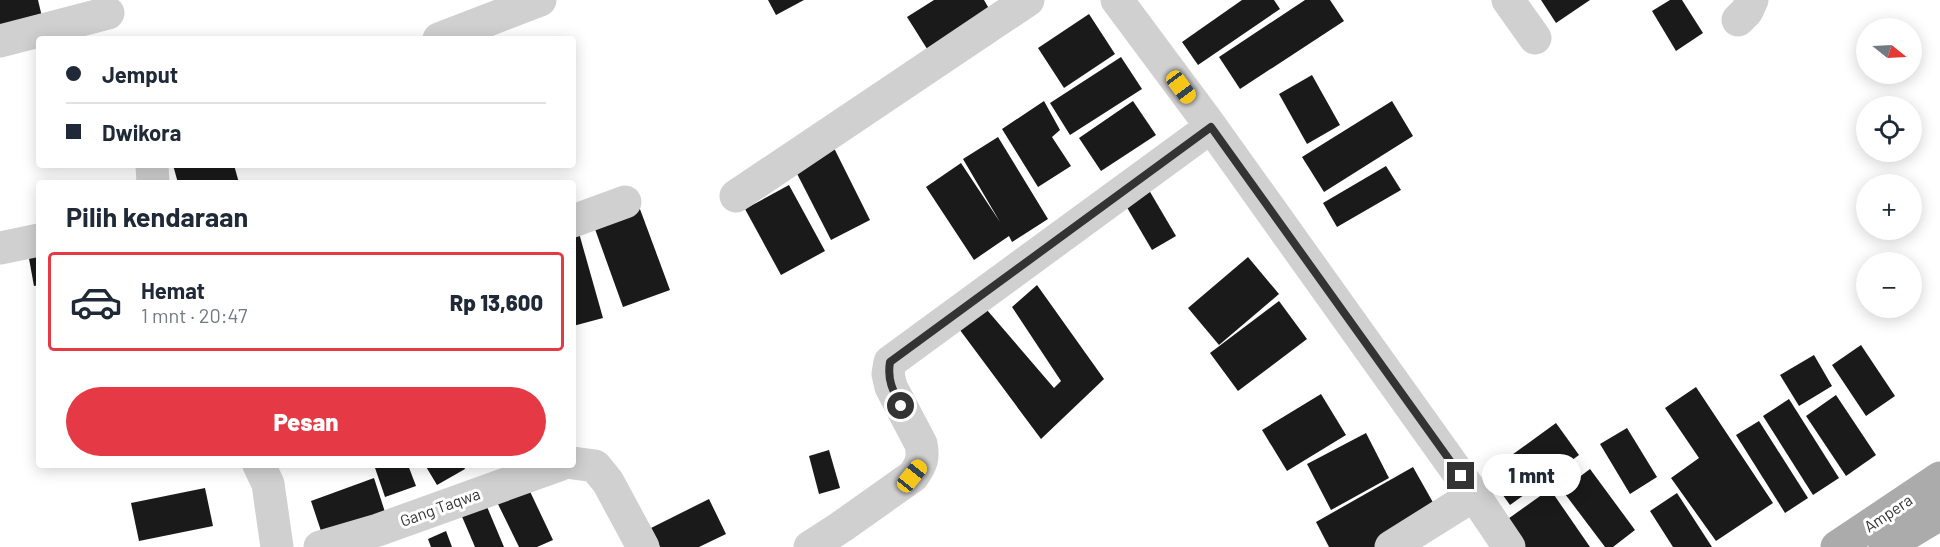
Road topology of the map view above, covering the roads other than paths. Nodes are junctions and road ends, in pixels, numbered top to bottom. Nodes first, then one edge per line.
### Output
1 (540, 0) edge
2 (1028, 0) edge
3 (1117, 0) edge
4 (1508, 0) edge
5 (109, 18) edge
6 (447, 36) edge
7 (1535, 38) dead end
8 (0, 41) edge
9 (1211, 127) junction
10 (736, 196) dead end
11 (625, 202) dead end
12 (576, 220) edge
13 (36, 241) edge
14 (0, 248) edge
15 (576, 463) edge
16 (260, 468) edge
17 (552, 468) edge
18 (1940, 478) edge
19 (1474, 495) junction
20 (1940, 515) edge
21 (277, 547) edge
22 (320, 547) edge
23 (643, 547) edge
24 (810, 547) edge
25 (1391, 547) edge
26 (1509, 547) edge
27 (1836, 547) edge
28 (1885, 547) edge

1 - 6 street
2 - 10 street
3 - 9 street
4 - 7 street
5 - 8 street
9 - 19 street
9 - 24 street
11 - 12 street
13 - 14 street
15 - 23 street
16 - 21 street
17 - 22 street, Gang Taqwa
18 - 27 main road, Ampera
19 - 25 street
19 - 26 street
20 - 28 main road, Ampera

